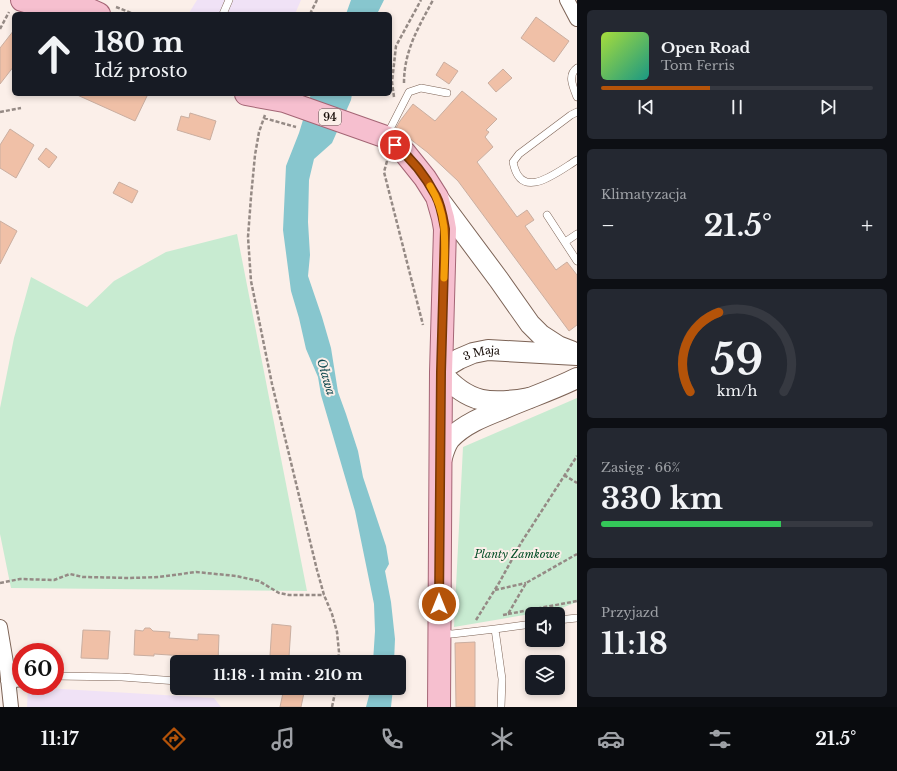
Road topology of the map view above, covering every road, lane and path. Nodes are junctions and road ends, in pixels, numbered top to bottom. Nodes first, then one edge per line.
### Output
1 (68, 0) edge
2 (229, 0) edge
3 (317, 0) edge
4 (421, 0) edge
5 (433, 0) edge
6 (567, 0) edge
7 (17, 3) edge
8 (60, 12) edge
9 (95, 12) edge
10 (224, 12) edge
11 (311, 12) edge
12 (577, 19) edge
13 (0, 29) edge
14 (577, 68) edge
15 (446, 93) dead end
16 (253, 96) edge
17 (577, 97) edge
18 (405, 100) junction
19 (274, 102) edge
20 (21, 108) dead end
21 (400, 108) junction
22 (0, 112) edge
23 (577, 112) edge
24 (264, 118) junction
25 (296, 127) dead end
26 (384, 142) junction
27 (577, 160) edge
28 (437, 197) junction
29 (547, 215) dead end
30 (577, 234) edge
31 (564, 242) junction
32 (577, 261) edge
33 (423, 326) dead end
34 (577, 354) edge
35 (441, 372) junction
36 (577, 378) edge
37 (529, 398) junction
38 (577, 456) edge
39 (440, 464) junction
40 (564, 475) junction
41 (577, 483) edge
42 (577, 554) edge
43 (0, 582) edge
44 (526, 583) junction
45 (494, 590) junction
46 (324, 595) junction
47 (577, 601) edge
48 (508, 614) junction
49 (501, 616) dead end
50 (577, 618) edge
51 (565, 619) edge
52 (476, 620) dead end
53 (525, 625) edge
54 (0, 628) edge
55 (495, 628) junction
56 (439, 633) junction
57 (339, 655) edge
58 (9, 675) edge
59 (64, 676) edge
60 (170, 680) edge
61 (335, 695) edge
62 (11, 707) edge
63 (332, 707) edge
64 (439, 707) edge
65 (501, 707) edge

1 - 9 main road
2 - 10 lane
3 - 11 path
4 - 21 path
5 - 18 path
6 - 12 street
7 - 8 main road
7 - 13 path
14 - 17 lane
15 - 18 lane
16 - 19 main road, 94
18 - 21 lane
19 - 24 path
19 - 26 main road, 94
20 - 22 path
21 - 26 lane
23 - 27 lane
24 - 25 path
24 - 46 path
26 - 28 main road, 94
26 - 33 path
28 - 34 main road
28 - 35 main road, 94
29 - 31 lane
30 - 31 lane
31 - 32 lane
34 - 35 main road, 3 Maja
35 - 37 main road
35 - 39 main road, 94
36 - 37 main road
37 - 39 main road
38 - 40 path
39 - 56 main road, 94
40 - 41 path
40 - 45 path
42 - 44 path
43 - 46 path
44 - 45 path
44 - 48 path
45 - 52 path
46 - 57 path
47 - 48 path
48 - 49 path
50 - 51 lane
53 - 55 lane
54 - 58 street
55 - 56 lane
55 - 65 lane
56 - 64 main road, 94
58 - 62 street
59 - 60 lane
61 - 63 path

